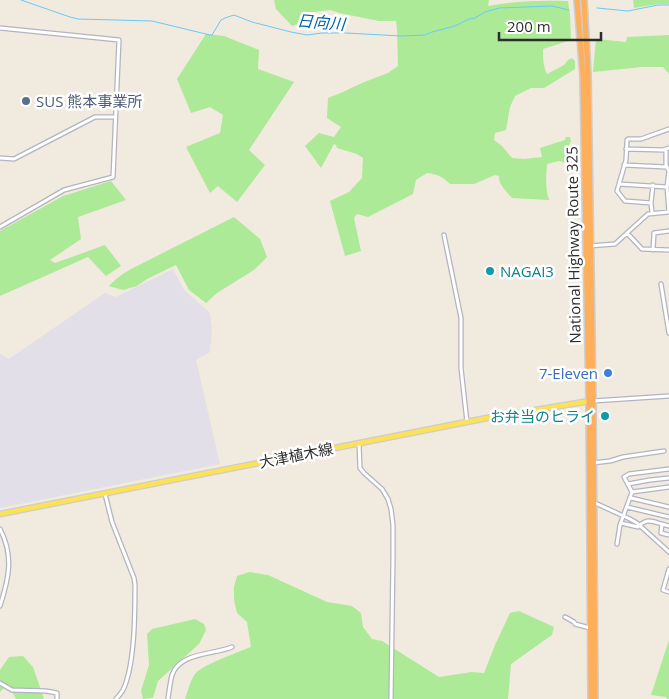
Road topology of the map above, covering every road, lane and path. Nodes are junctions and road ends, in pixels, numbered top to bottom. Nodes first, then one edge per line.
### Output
1 (577, 0) edge
2 (584, 0) edge
3 (0, 28) edge
4 (115, 117) junction
5 (669, 129) edge
6 (668, 148) edge
7 (626, 149) junction
8 (0, 158) edge
9 (624, 165) junction
10 (666, 167) junction
11 (619, 184) junction
12 (653, 185) junction
13 (667, 187) junction
14 (651, 203) junction
15 (669, 212) edge
16 (652, 214) junction
17 (0, 227) edge
18 (669, 231) edge
19 (627, 233) junction
20 (444, 235) dead end
21 (588, 246) junction
22 (653, 250) junction
23 (669, 250) edge
24 (661, 284) dead end
25 (669, 333) edge
26 (669, 396) edge
27 (591, 401) junction
28 (468, 422) junction
29 (359, 443) junction
30 (664, 451) dead end
31 (591, 463) junction
32 (669, 469) edge
33 (669, 478) edge
34 (628, 484) junction
35 (669, 487) edge
36 (632, 492) junction
37 (105, 493) junction
38 (631, 498) junction
39 (591, 502) junction
40 (669, 506) edge
41 (627, 507) junction
42 (0, 514) edge
43 (623, 516) junction
44 (669, 517) edge
45 (621, 523) junction
46 (662, 524) junction
47 (640, 525) junction
48 (669, 526) edge
49 (0, 529) edge
50 (669, 535) edge
51 (617, 544) dead end
52 (669, 552) edge
53 (669, 569) edge
54 (669, 592) edge
55 (0, 606) edge
56 (565, 616) dead end
57 (591, 628) junction
58 (232, 647) dead end
59 (0, 683) edge
60 (57, 699) edge
61 (116, 699) edge
62 (168, 699) edge
63 (391, 699) edge
64 (591, 699) edge
65 (595, 699) edge

1 - 21 highway, National Highway Route 325
2 - 21 highway, National Highway Route 325
3 - 4 street
4 - 8 street
4 - 17 street
5 - 7 street
6 - 7 street
6 - 10 street
7 - 9 street
9 - 10 street
9 - 11 street
10 - 13 street
11 - 12 street
11 - 14 street
12 - 13 street
12 - 14 street
13 - 15 street
14 - 16 street
15 - 16 street
16 - 19 street
18 - 22 street
19 - 21 street
19 - 22 street
20 - 28 street
21 - 27 highway, National Highway Route 325
22 - 23 street
24 - 25 street
26 - 27 street
27 - 28 main road, 大津植木線
27 - 31 highway, National Highway Route 325
28 - 29 main road, 大津植木線
29 - 37 main road, 大津植木線
29 - 63 street
30 - 31 street
31 - 39 highway, National Highway Route 325
32 - 34 street
33 - 34 street
34 - 36 street
35 - 36 street
36 - 38 street
37 - 42 main road, 大津植木線
37 - 61 street
38 - 40 street
38 - 41 street
39 - 43 street
39 - 57 highway, National Highway Route 325
39 - 65 highway, National Highway Route 325
41 - 43 street
41 - 44 street
43 - 45 street
43 - 47 street
45 - 47 street
45 - 51 street
46 - 47 street
46 - 48 street
46 - 50 street
47 - 52 street
49 - 55 street
53 - 54 street
56 - 57 street
57 - 64 highway, National Highway Route 325
58 - 62 street
59 - 60 street

